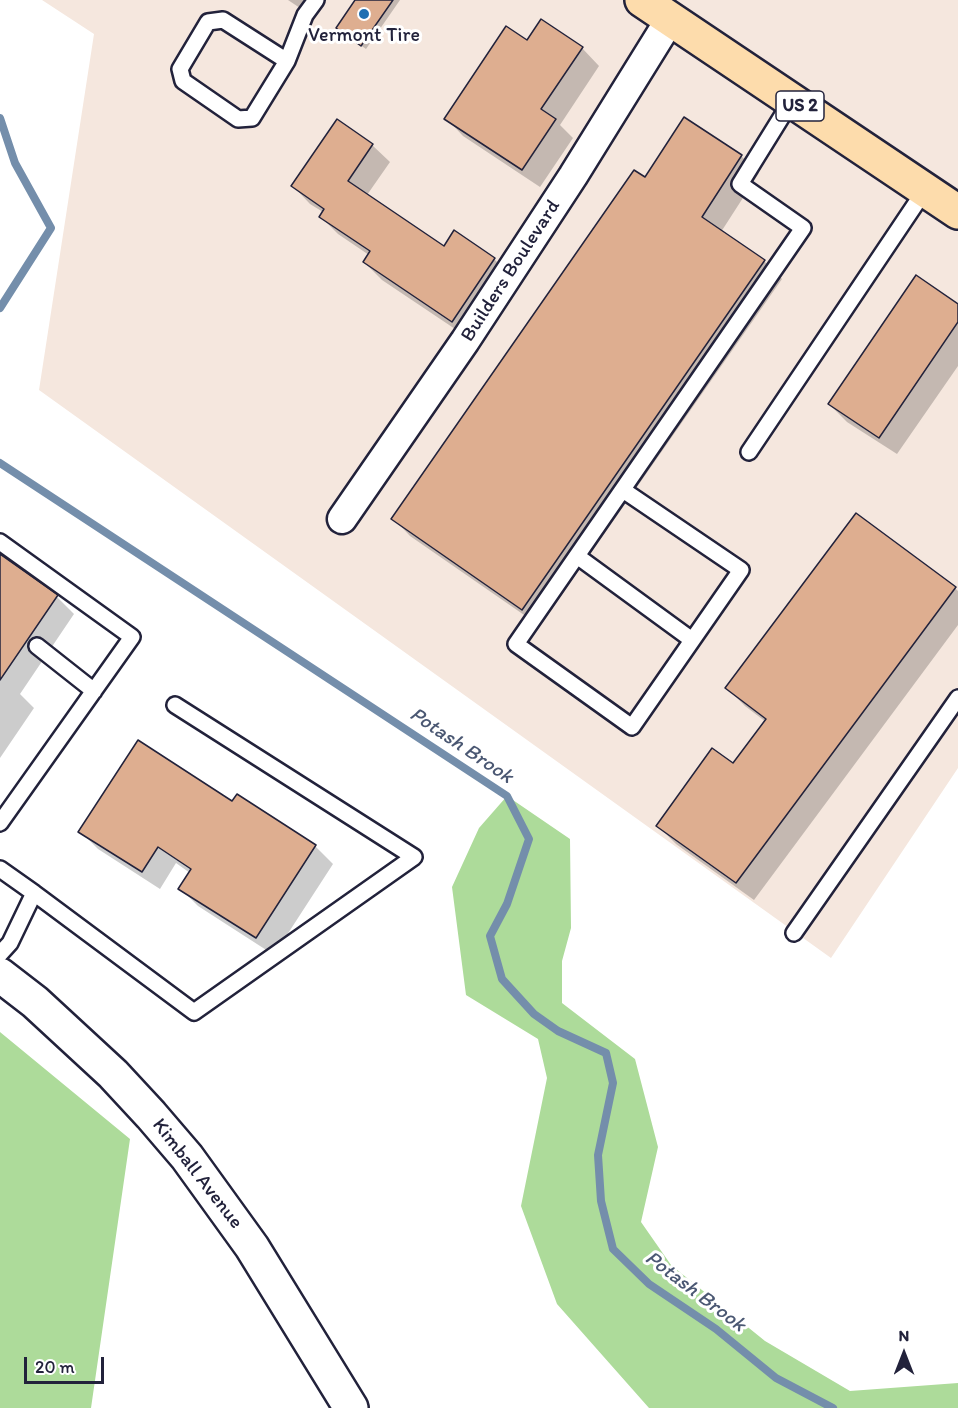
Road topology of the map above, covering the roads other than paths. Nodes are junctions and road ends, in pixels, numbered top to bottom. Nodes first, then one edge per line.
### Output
1 (316, 0) edge
2 (642, 0) edge
3 (675, 9) edge
4 (287, 61) junction
5 (792, 100) junction
6 (925, 190) junction
7 (958, 212) edge
8 (748, 452) dead end
9 (623, 490) junction
10 (342, 519) dead end
11 (0, 542) edge
12 (577, 556) junction
13 (692, 640) junction
14 (37, 646) dead end
15 (94, 691) junction
16 (958, 698) edge
17 (175, 705) dead end
18 (0, 823) edge
19 (0, 869) edge
20 (34, 894) junction
21 (794, 933) dead end
22 (0, 954) edge
23 (0, 975) edge
24 (351, 1408) edge

1 - 4 lane
2 - 3 main road, US 2
3 - 5 main road, US 2
3 - 10 street, Builders Boulevard
4 - 4 lane
5 - 6 main road, US 2
5 - 9 lane
6 - 7 main road, US 2
6 - 8 lane
9 - 12 lane
9 - 13 lane
11 - 15 lane
12 - 13 lane
12 - 13 lane
14 - 15 lane
15 - 18 lane
16 - 21 lane
17 - 20 lane
19 - 20 lane
20 - 22 lane
23 - 24 main road, Kimball Avenue

